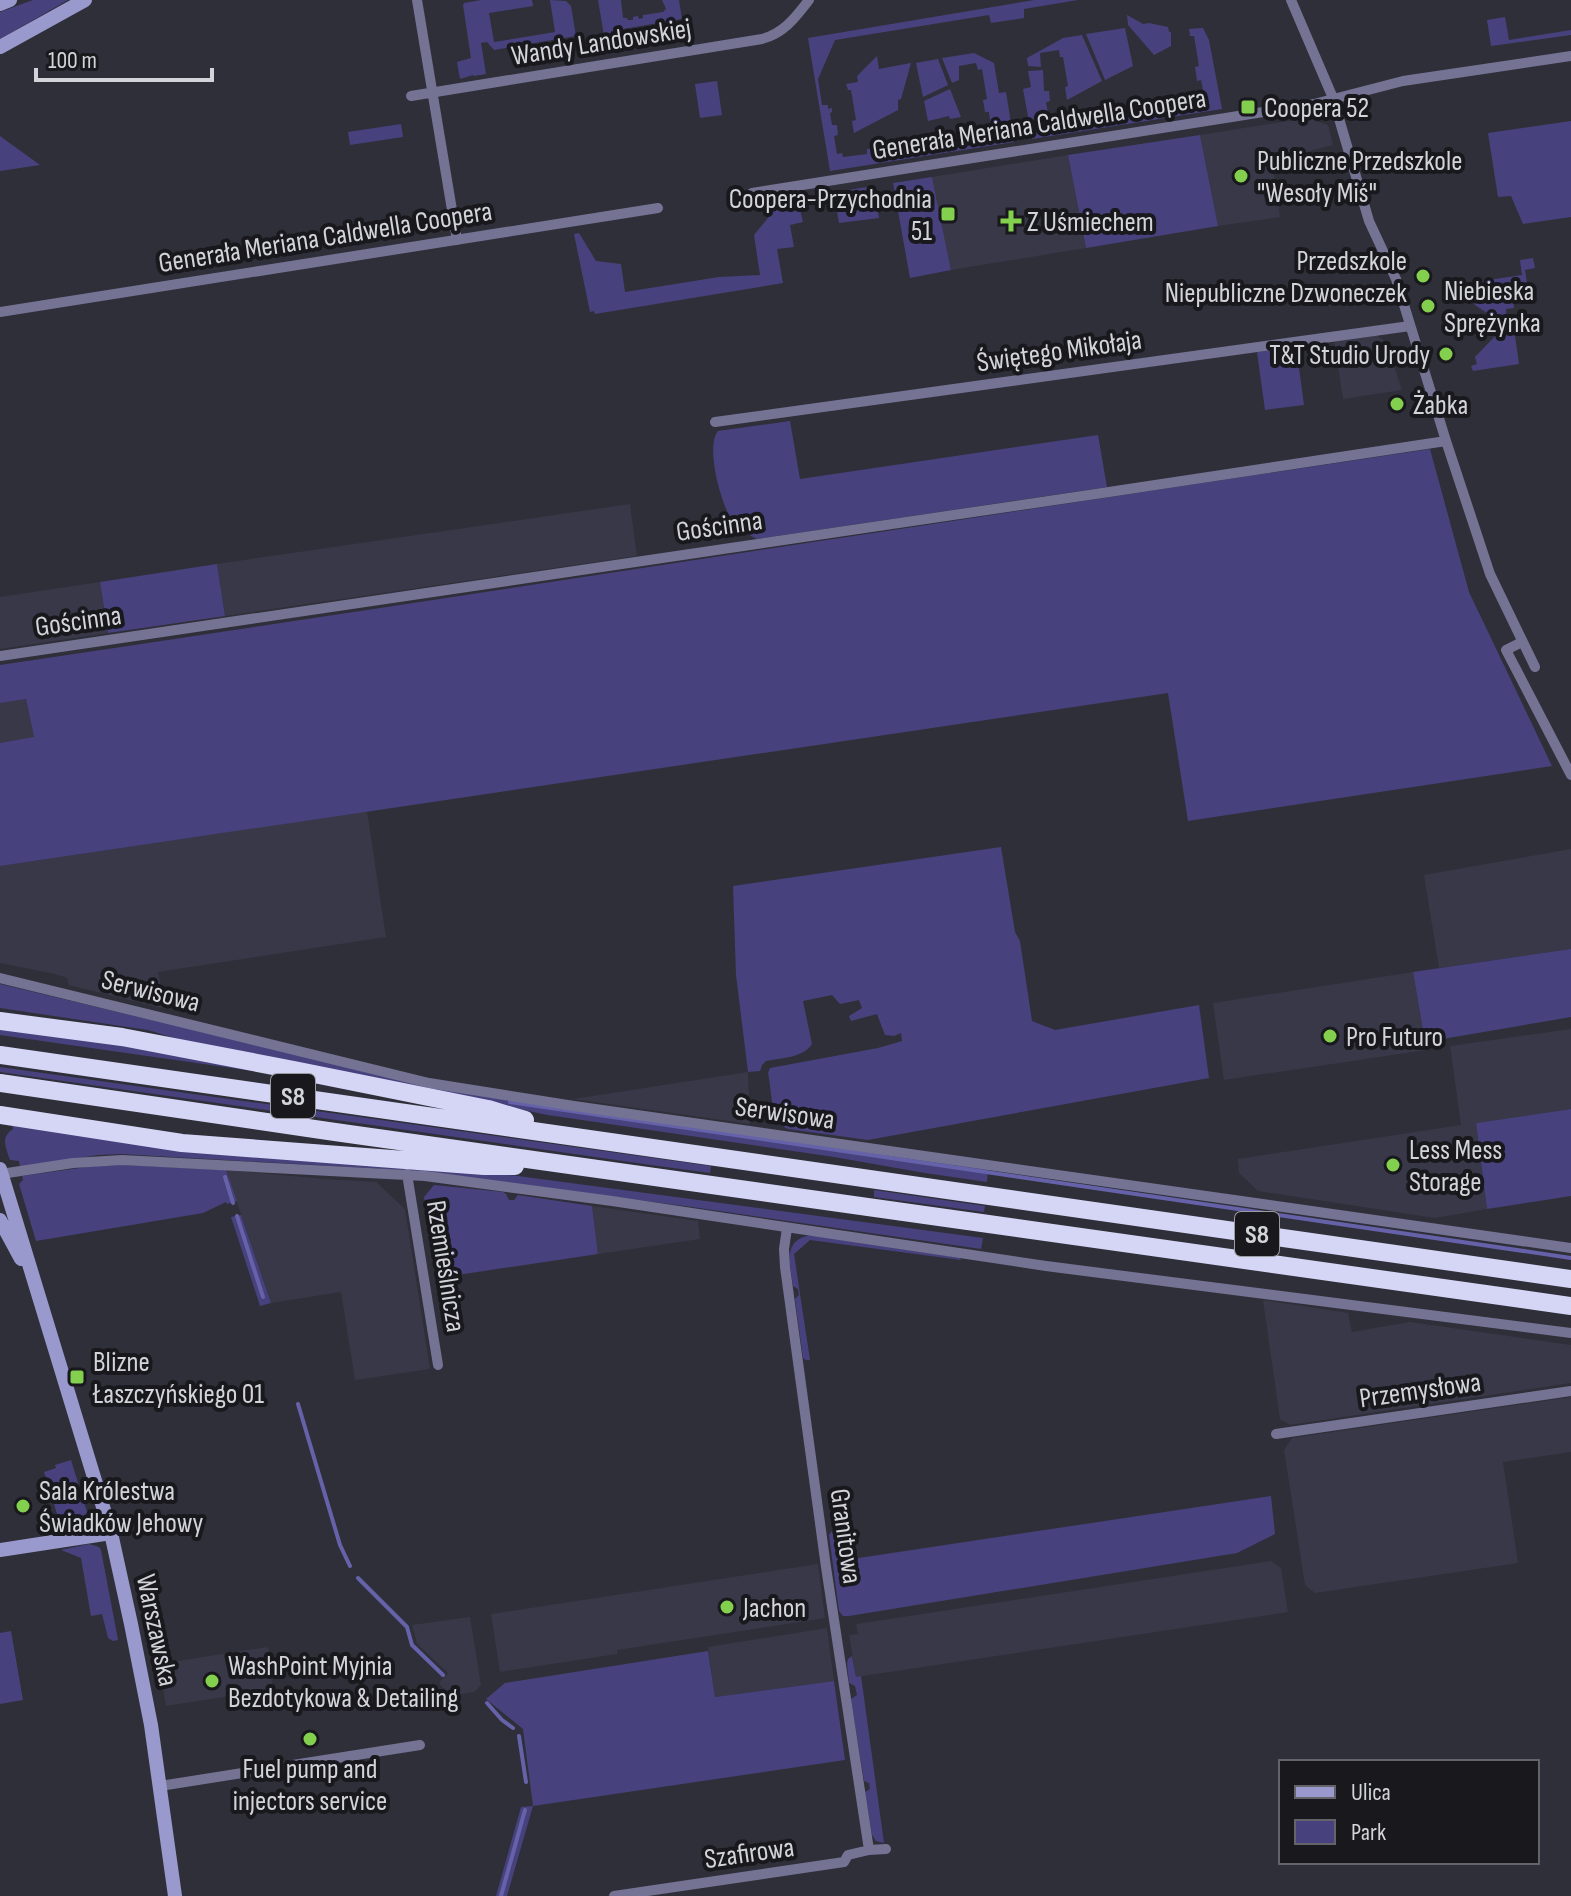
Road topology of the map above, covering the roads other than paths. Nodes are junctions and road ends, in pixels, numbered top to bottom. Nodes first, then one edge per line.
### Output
1 (85, 0) edge
2 (417, 0) edge
3 (809, 0) edge
4 (1291, 0) edge
5 (0, 47) edge
6 (1571, 56) edge
7 (433, 92) junction
8 (411, 96) dead end
9 (1333, 98) junction
10 (752, 193) dead end
11 (658, 208) dead end
12 (457, 240) junction
13 (0, 312) edge
14 (1410, 326) junction
15 (715, 422) dead end
16 (1446, 441) junction
17 (1522, 642) junction
18 (0, 656) edge
19 (1535, 667) dead end
20 (1571, 775) edge
21 (0, 978) edge
22 (0, 1021) edge
23 (0, 1055) edge
24 (0, 1083) edge
25 (0, 1115) edge
26 (585, 1138) junction
27 (577, 1165) junction
28 (1, 1172) edge
29 (407, 1174) junction
30 (0, 1220) edge
31 (787, 1228) junction
32 (1571, 1248) edge
33 (1571, 1279) edge
34 (37, 1288) junction
35 (1571, 1306) edge
36 (1571, 1333) edge
37 (438, 1365) dead end
38 (1571, 1391) edge
39 (1276, 1434) dead end
40 (111, 1533) junction
41 (0, 1550) edge
42 (420, 1745) dead end
43 (160, 1786) junction
44 (886, 1849) dead end
45 (869, 1850) junction
46 (175, 1896) edge
47 (614, 1896) edge

1 - 5 main road
2 - 7 street
3 - 7 street, Wandy Landowskiej
4 - 9 street
6 - 9 street, Generała Meriana Caldwella Coopera
7 - 8 street, Wandy Landowskiej
7 - 12 street
9 - 10 street, Generała Meriana Caldwella Coopera
9 - 14 street
11 - 12 street, Generała Meriana Caldwella Coopera
12 - 13 street, Generała Meriana Caldwella Coopera
14 - 15 street, Świętego Mikołaja
14 - 16 street
16 - 17 street
16 - 18 street, Gościnna
17 - 19 street
17 - 20 street
21 - 32 street, Serwisowa
22 - 26 highway
23 - 26 highway, S8
24 - 27 highway, S8
25 - 27 highway
26 - 33 highway, S8
27 - 35 highway, S8
28 - 29 street
28 - 34 main road, Warszawska
29 - 31 street
29 - 37 street, Rzemieślnicza
30 - 34 main road, Warszawska
31 - 36 street
31 - 45 street, Granitowa
34 - 40 main road, Warszawska
38 - 39 street, Przemysłowa
40 - 41 main road
40 - 43 main road, Warszawska
42 - 43 street
43 - 46 main road, Warszawska
44 - 45 street, Szafirowa
45 - 47 street, Szafirowa

